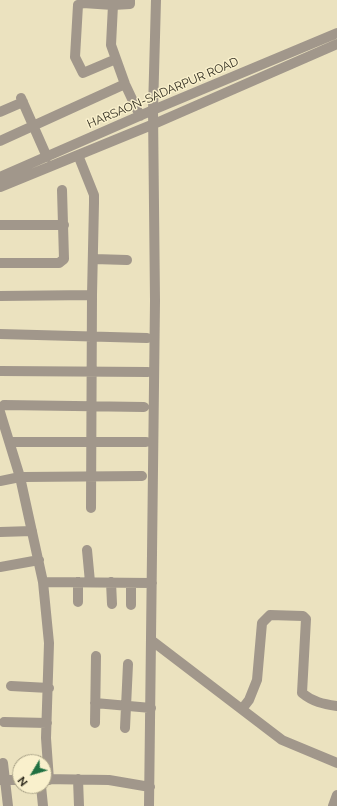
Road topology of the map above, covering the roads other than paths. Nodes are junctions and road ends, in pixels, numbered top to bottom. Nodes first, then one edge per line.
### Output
1 (130, 0) edge
2 (156, 0) edge
3 (113, 5) junction
4 (337, 33) edge
5 (337, 44) edge
6 (116, 59) junction
7 (125, 84) junction
8 (153, 110) junction
9 (0, 112) edge
10 (140, 116) junction
11 (154, 124) junction
12 (33, 126) junction
13 (0, 141) edge
14 (78, 155) junction
15 (47, 157) junction
16 (0, 177) edge
17 (0, 186) edge
18 (62, 190) dead end
19 (0, 225) edge
20 (64, 225) junction
21 (94, 259) junction
22 (127, 260) dead end
23 (0, 263) edge
24 (0, 296) edge
25 (92, 296) junction
26 (0, 334) edge
27 (92, 337) junction
28 (147, 338) dead end
29 (0, 371) edge
30 (92, 372) junction
31 (148, 372) dead end
32 (92, 406) junction
33 (144, 407) dead end
34 (2, 408) edge
35 (10, 442) junction
36 (92, 442) junction
37 (146, 442) dead end
38 (142, 476) dead end
39 (22, 477) junction
40 (92, 477) junction
41 (0, 481) edge
42 (92, 508) dead end
43 (32, 531) junction
44 (0, 532) edge
45 (87, 550) dead end
46 (39, 560) junction
47 (0, 567) edge
48 (42, 582) junction
49 (78, 582) junction
50 (90, 582) junction
51 (111, 582) junction
52 (131, 583) junction
53 (152, 583) junction
54 (78, 602) dead end
55 (112, 604) dead end
56 (131, 605) dead end
57 (151, 640) junction
58 (96, 656) dead end
59 (128, 664) dead end
60 (11, 686) dead end
61 (49, 688) junction
62 (95, 703) junction
63 (126, 706) junction
64 (337, 706) edge
65 (151, 708) junction
66 (242, 709) junction
67 (4, 722) dead end
68 (47, 722) junction
69 (95, 724) dead end
70 (125, 728) dead end
71 (46, 754) edge
72 (2, 763) dead end
73 (337, 763) edge
74 (78, 779) junction
75 (2, 780) edge
76 (52, 781) edge
77 (150, 787) junction
78 (44, 794) edge
79 (337, 796) edge
80 (8, 806) edge
81 (43, 806) edge
82 (78, 806) edge
83 (149, 806) edge
84 (333, 806) edge

1 - 3 street
2 - 8 street
3 - 6 street
3 - 6 street
4 - 8 street, HARSAON-SADARPUR ROAD
5 - 11 street, HARSAON-SADARPUR ROAD
6 - 7 street
7 - 10 street
7 - 12 street
8 - 10 street, HARSAON-SADARPUR ROAD
8 - 11 street
9 - 12 street
10 - 15 street, HARSAON-SADARPUR ROAD
11 - 14 street, HARSAON-SADARPUR ROAD
11 - 53 street
12 - 13 street
12 - 15 street
14 - 17 street, HARSAON-SADARPUR ROAD
14 - 21 street
15 - 16 street, HARSAON-SADARPUR ROAD
18 - 20 street
19 - 20 street
20 - 23 street
21 - 22 street
21 - 25 street
24 - 25 street
25 - 27 street
26 - 27 street
27 - 28 street
27 - 30 street
29 - 30 street
30 - 31 street
30 - 32 street
32 - 33 street
32 - 34 street
32 - 36 street
34 - 35 street
35 - 36 street
35 - 39 street
36 - 37 street
36 - 40 street
38 - 40 street
39 - 40 street
39 - 41 street
39 - 43 street
40 - 42 street
43 - 44 street
43 - 46 street
45 - 50 street
46 - 47 street
46 - 48 street
48 - 49 street
48 - 61 street
49 - 50 street
49 - 54 street
50 - 51 street
51 - 52 street
51 - 55 street
52 - 53 street
52 - 56 street
53 - 57 street
57 - 65 street
57 - 66 street
58 - 62 street
59 - 63 street
60 - 61 street
61 - 68 street
62 - 63 street
62 - 69 street
63 - 65 street
63 - 70 street
64 - 66 street
65 - 77 street
66 - 73 street
67 - 68 street
68 - 71 street
72 - 75 street
74 - 76 street
74 - 77 street
74 - 82 street
75 - 80 street
77 - 83 street
78 - 81 street
79 - 84 street

